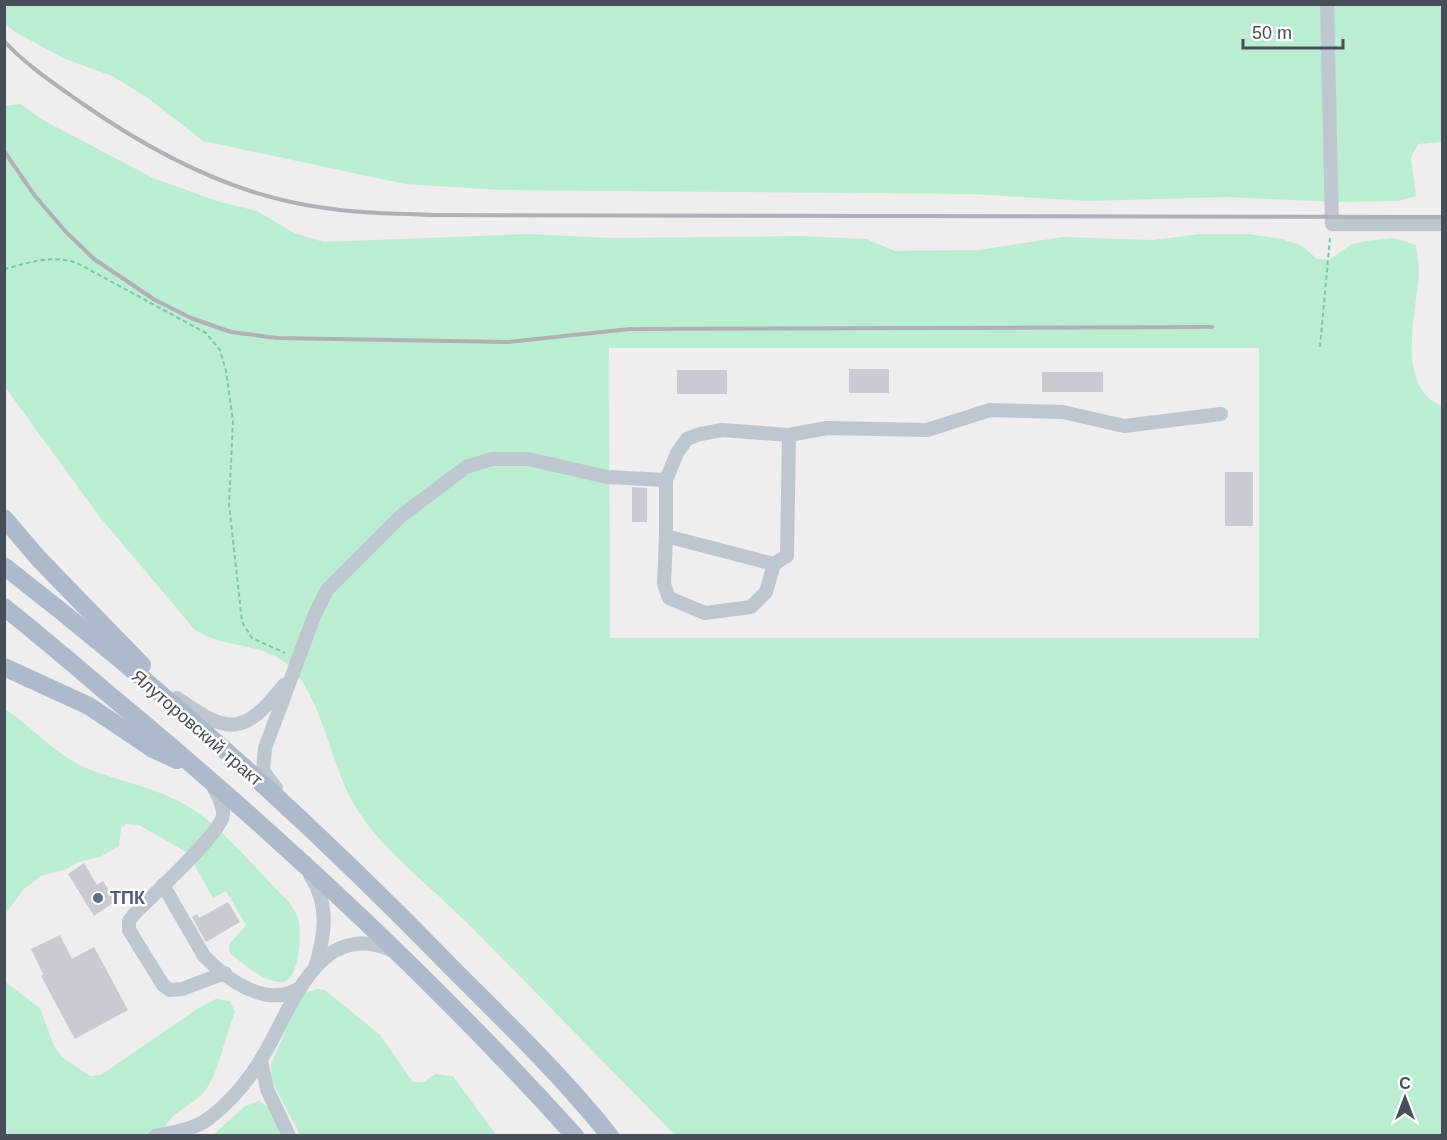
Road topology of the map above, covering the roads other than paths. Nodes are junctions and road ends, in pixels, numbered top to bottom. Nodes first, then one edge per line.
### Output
1 (1327, 4) edge
2 (1443, 224) edge
3 (1221, 414) dead end
4 (789, 435) junction
5 (666, 480) junction
6 (4, 518) edge
7 (666, 536) junction
8 (774, 564) junction
9 (4, 566) edge
10 (4, 608) edge
11 (104, 646) junction
12 (4, 667) edge
13 (293, 674) junction
14 (170, 694) junction
15 (222, 749) junction
16 (204, 775) junction
17 (295, 854) junction
18 (163, 885) junction
19 (384, 898) junction
20 (401, 954) junction
21 (315, 968) junction
22 (225, 973) junction
23 (300, 988) junction
24 (261, 1060) junction
25 (206, 1120) junction
26 (610, 1134) edge
27 (155, 1136) edge
28 (202, 1136) edge
29 (289, 1136) edge
30 (574, 1136) edge

1 - 2 street
3 - 4 street
4 - 5 street
4 - 8 street
5 - 7 street
5 - 13 street
6 - 14 main road
7 - 8 street
7 - 8 street
9 - 11 main road, Ялуторовский тракт
10 - 16 main road, Ялуторовский тракт
11 - 14 main road
11 - 15 main road, Ялуторовский тракт
12 - 16 main road
13 - 14 street
13 - 19 street
14 - 15 main road
15 - 19 main road, Ялуторовский тракт
16 - 17 main road, Ялуторовский тракт
16 - 18 street
17 - 20 main road, Ялуторовский тракт
17 - 21 street
18 - 22 street
18 - 22 street
19 - 26 main road, Ялуторовский тракт
20 - 21 street
20 - 30 main road, Ялуторовский тракт
21 - 23 street
22 - 23 street
23 - 24 street
24 - 25 street
24 - 29 street
25 - 27 street
25 - 28 street

